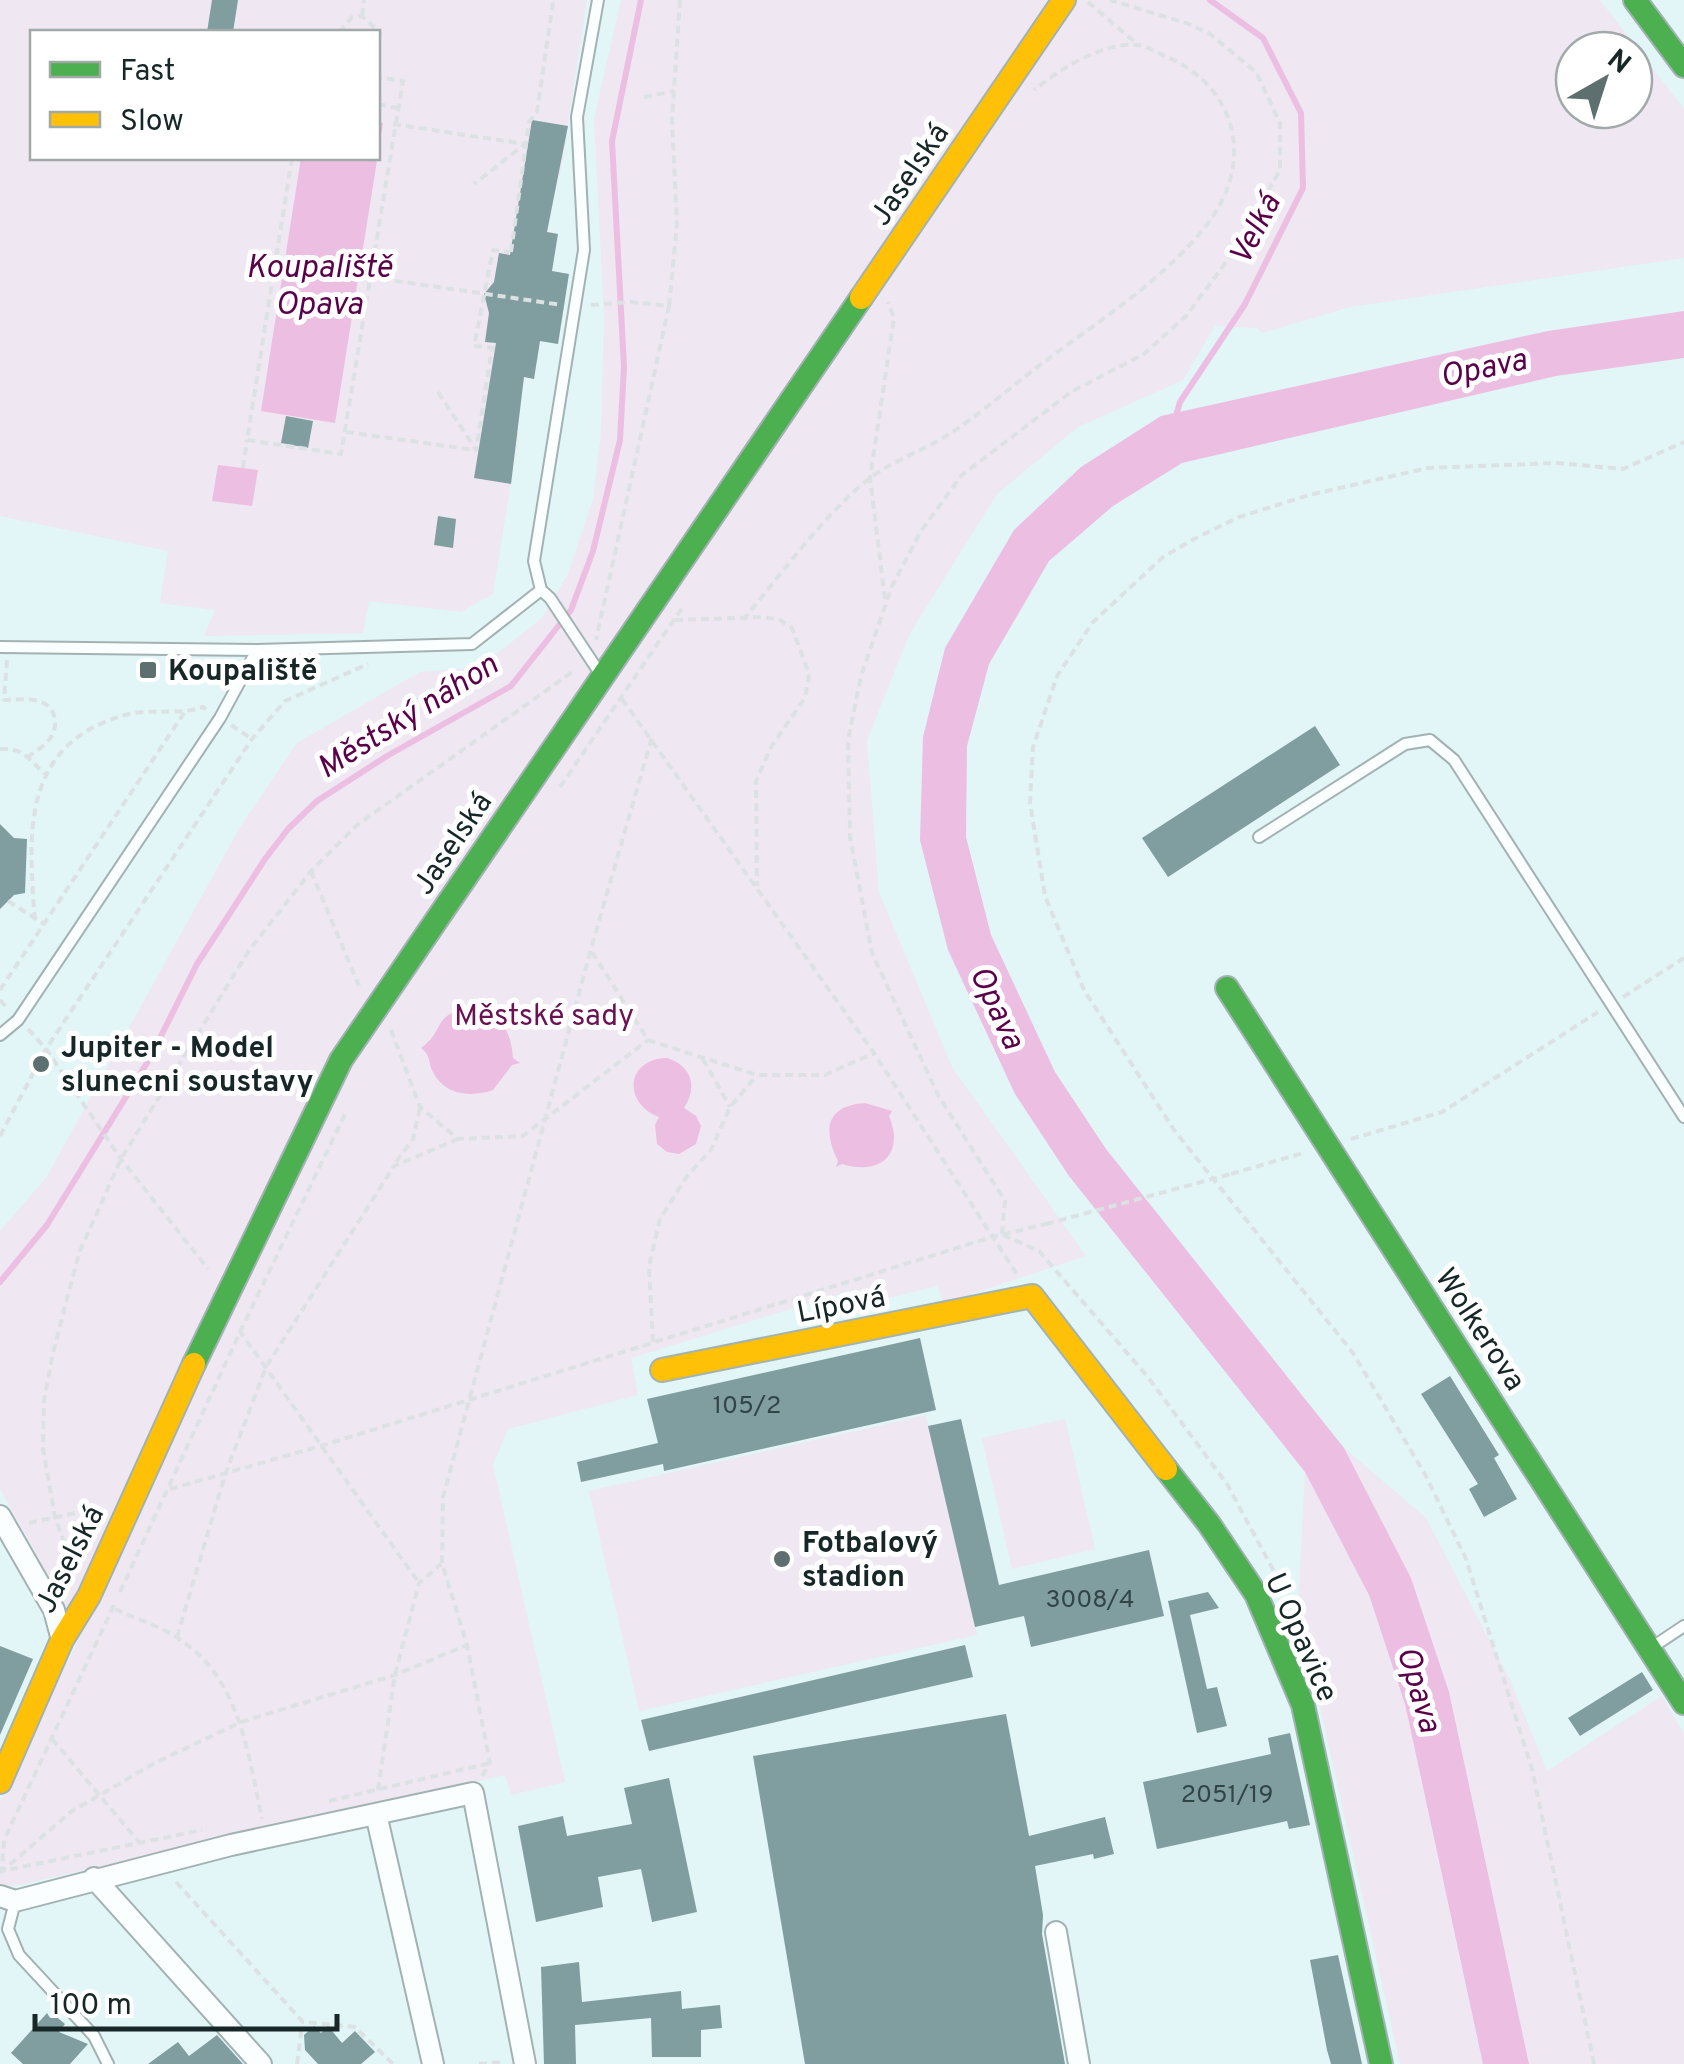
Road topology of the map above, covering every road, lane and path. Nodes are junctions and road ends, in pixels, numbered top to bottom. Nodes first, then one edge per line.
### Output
1 (364, 0) edge
2 (598, 0) edge
3 (680, 0) edge
4 (1064, 0) edge
5 (1085, 0) edge
6 (1110, 0) edge
7 (1635, 0) edge
8 (553, 2) dead end
9 (362, 16) junction
10 (341, 30) edge
11 (376, 30) edge
12 (1138, 44) junction
13 (1684, 66) edge
14 (380, 77) edge
15 (674, 91) junction
16 (1027, 96) dead end
17 (644, 98) dead end
18 (380, 104) edge
19 (397, 108) junction
20 (394, 124) junction
21 (526, 144) junction
22 (292, 160) edge
23 (474, 184) dead end
24 (369, 278) junction
25 (484, 294) junction
26 (887, 300) dead end
27 (670, 306) junction
28 (576, 307) junction
29 (438, 392) dead end
30 (346, 432) junction
31 (247, 440) junction
32 (1684, 442) edge
33 (476, 450) junction
34 (243, 468) dead end
35 (870, 478) junction
36 (541, 590) junction
37 (886, 604) junction
38 (674, 620) dead end
39 (743, 620) junction
40 (4, 647) edge
41 (256, 650) junction
42 (370, 663) dead end
43 (597, 668) junction
44 (622, 698) junction
45 (184, 713) junction
46 (220, 718) junction
47 (652, 737) junction
48 (252, 738) junction
49 (0, 748) edge
50 (28, 757) junction
51 (44, 774) junction
52 (556, 793) dead end
53 (1259, 837) dead end
54 (311, 870) junction
55 (757, 886) junction
56 (8, 901) dead end
57 (34, 920) junction
58 (44, 924) junction
59 (590, 949) junction
60 (1684, 958) edge
61 (1226, 988) dead end
62 (0, 990) edge
63 (1611, 1004) junction
64 (376, 1008) junction
65 (18, 1020) junction
66 (391, 1030) junction
67 (0, 1035) edge
68 (648, 1040) junction
69 (382, 1043) dead end
70 (46, 1049) junction
71 (874, 1054) junction
72 (702, 1057) junction
73 (758, 1075) junction
74 (730, 1107) junction
75 (347, 1108) dead end
76 (420, 1108) junction
77 (1684, 1118) edge
78 (544, 1123) junction
79 (0, 1136) edge
80 (458, 1139) junction
81 (1328, 1146) junction
82 (121, 1159) junction
83 (394, 1166) junction
84 (1002, 1234) junction
85 (992, 1237) junction
86 (226, 1292) junction
87 (1032, 1296) junction
88 (240, 1332) junction
89 (652, 1343) junction
90 (266, 1367) junction
91 (662, 1370) joint
92 (467, 1400) junction
93 (324, 1445) junction
94 (225, 1475) junction
95 (167, 1490) junction
96 (133, 1499) junction
97 (55, 1517) junction
98 (8, 1521) edge
99 (442, 1563) junction
100 (72, 1568) dead end
101 (1277, 1577) dead end
102 (420, 1582) junction
103 (89, 1596) junction
104 (113, 1608) junction
105 (1684, 1626) edge
106 (177, 1638) junction
107 (62, 1640) junction
108 (466, 1646) junction
109 (1650, 1648) junction
110 (394, 1675) junction
111 (1684, 1702) edge
112 (242, 1722) junction
113 (52, 1739) junction
114 (490, 1763) junction
115 (0, 1782) edge
116 (378, 1790) junction
117 (474, 1792) junction
118 (99, 1794) junction
119 (320, 1804) dead end
120 (376, 1814) junction
121 (209, 1828) dead end
122 (266, 1838) junction
123 (2, 1841) edge
124 (140, 1842) junction
125 (158, 1863) junction
126 (1, 1872) edge
127 (94, 1878) junction
128 (8, 1898) edge
129 (1056, 1932) dead end
130 (302, 2022) junction
131 (108, 2064) edge
132 (260, 2064) edge
133 (297, 2064) edge
134 (393, 2064) edge
135 (433, 2064) edge
136 (525, 2064) edge
137 (1079, 2064) edge
138 (1381, 2064) edge
139 (1594, 2064) edge

1 - 9 path
2 - 28 lane
3 - 15 path
4 - 43 street, Jaselská
5 - 12 path
6 - 37 path
7 - 13 street
8 - 21 path
9 - 10 path
9 - 11 path
12 - 16 path
12 - 35 path
14 - 19 path
15 - 17 path
15 - 27 path
18 - 19 path
19 - 20 path
20 - 21 path
20 - 24 path
21 - 23 path
21 - 25 path
22 - 31 path
24 - 25 path
24 - 30 path
25 - 28 path
25 - 33 path
26 - 35 path
27 - 28 path
27 - 43 path
28 - 36 lane
29 - 33 path
30 - 31 path
30 - 33 path
31 - 34 path
32 - 139 path
35 - 37 path
35 - 39 path
36 - 41 lane
36 - 43 lane
37 - 84 path
38 - 39 path
39 - 55 path
40 - 41 lane
40 - 50 path
41 - 46 lane
42 - 48 path
43 - 44 path
43 - 54 path
43 - 64 street, Jaselská
44 - 47 path
44 - 52 path
45 - 46 path
45 - 51 path
45 - 58 path
46 - 48 path
46 - 65 lane
47 - 55 path
47 - 59 path
48 - 70 path
49 - 50 path
50 - 51 path
51 - 57 path
53 - 63 lane
54 - 64 path
54 - 82 path
55 - 71 path
56 - 57 path
57 - 58 path
58 - 62 path
59 - 68 path
59 - 78 path
60 - 63 path
61 - 81 street, Wolkerova
63 - 77 lane
63 - 81 path
64 - 66 path
64 - 86 street, Jaselská
65 - 67 lane
65 - 70 path
66 - 69 path
66 - 76 path
68 - 72 path
68 - 78 path
70 - 79 path
70 - 82 path
71 - 73 path
71 - 85 path
72 - 73 path
72 - 74 path
73 - 74 path
74 - 89 path
75 - 88 path
76 - 80 path
76 - 83 path
78 - 80 path
78 - 92 path
80 - 83 path
81 - 84 path, bridge
81 - 109 street, Wolkerova
82 - 86 path
82 - 97 path
83 - 90 path
84 - 85 path
84 - 101 path
85 - 87 path
85 - 89 path
86 - 88 path
86 - 96 street, Jaselská
87 - 91 street, Lípová
87 - 138 street, U Opavice
88 - 90 path
88 - 95 path
89 - 91 path
89 - 92 path
90 - 93 path
90 - 94 path
92 - 93 path
92 - 99 path
93 - 94 path
93 - 102 path
94 - 95 path
94 - 106 path
95 - 96 path
95 - 104 path
96 - 97 path
96 - 103 street, Jaselská
97 - 98 path
97 - 100 path
98 - 107 street
99 - 102 path
99 - 108 path
102 - 110 path
103 - 104 path
103 - 107 street, Jaselská
104 - 106 path
104 - 113 path
105 - 109 lane
106 - 112 path
107 - 115 street, Jaselská
108 - 110 path
108 - 114 path
109 - 111 street, Wolkerova
110 - 112 path
110 - 116 path
112 - 118 path
112 - 122 path
113 - 118 path
113 - 123 path
114 - 116 path
114 - 117 path
116 - 119 path
117 - 120 street
117 - 136 street
118 - 124 path
118 - 126 path
120 - 122 street
120 - 135 street
121 - 124 path
122 - 125 street
123 - 126 path
124 - 125 path
124 - 126 path
125 - 127 street
125 - 130 path
127 - 128 street
127 - 132 street
128 - 131 lane
129 - 137 street
130 - 133 path
130 - 134 path

